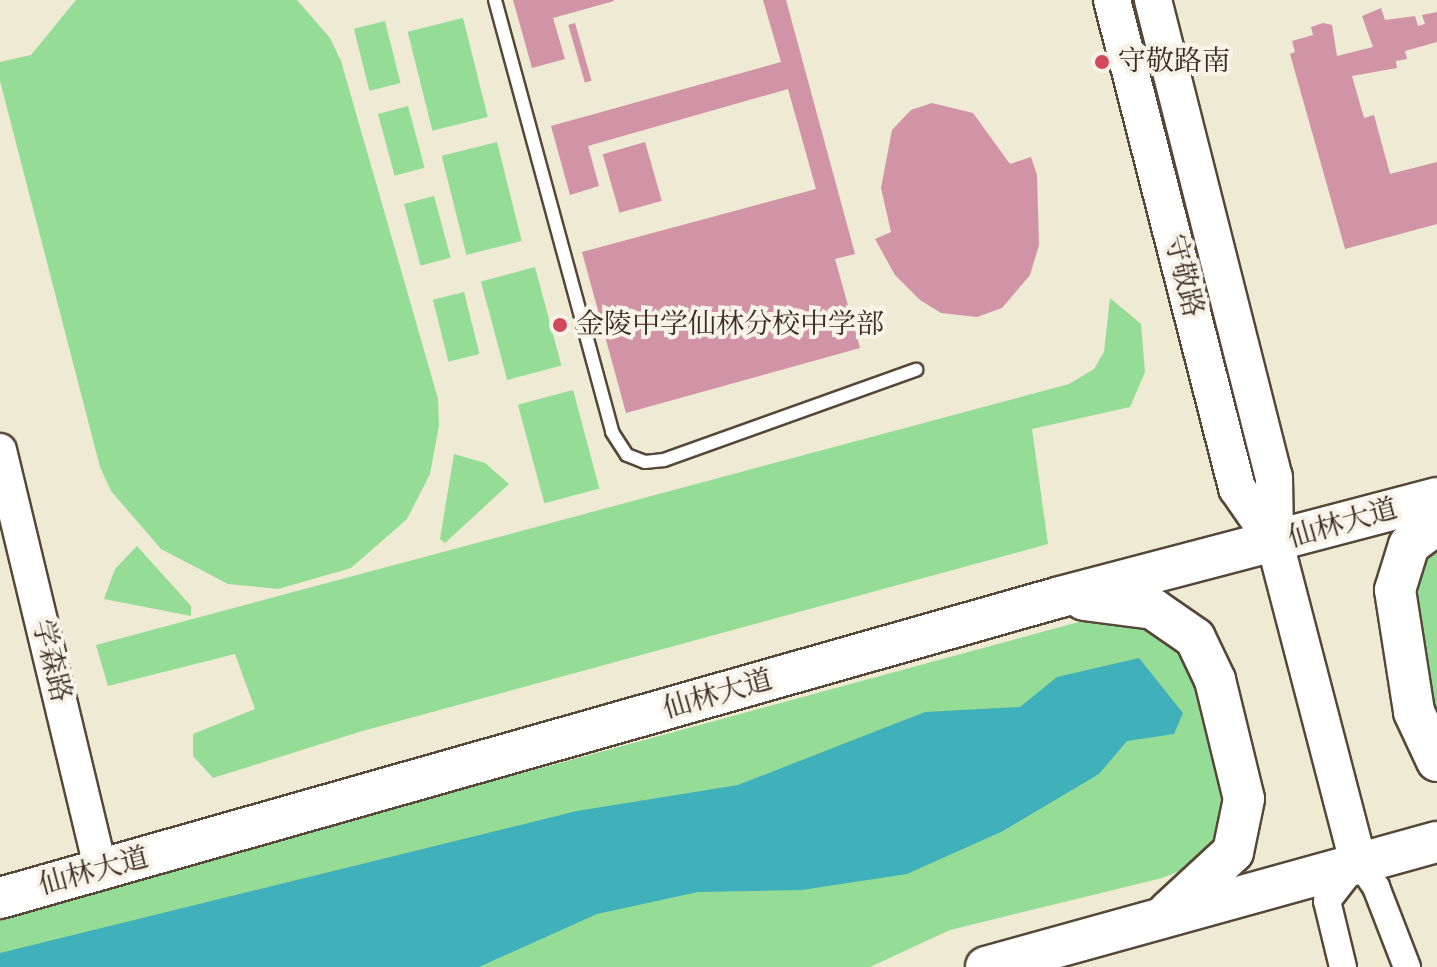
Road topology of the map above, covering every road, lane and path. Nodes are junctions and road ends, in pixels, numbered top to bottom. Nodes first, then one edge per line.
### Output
1 (495, 0) edge
2 (1112, 0) edge
3 (1153, 0) edge
4 (916, 370) dead end
5 (0, 450) edge
6 (1437, 498) edge
7 (1437, 524) edge
8 (1275, 543) junction
9 (1060, 597) junction
10 (1437, 761) edge
11 (1437, 842) edge
12 (1358, 861) junction
13 (101, 871) junction
14 (0, 898) edge
15 (1162, 917) junction
16 (986, 967) edge
17 (1343, 967) edge
18 (1407, 967) edge

1 - 4 lane
2 - 8 main road, 守敬路
3 - 8 main road, 守敬路
5 - 13 street, 学森路
6 - 8 main road, 仙林大道
7 - 10 main road
8 - 9 main road, 仙林大道
8 - 12 main road, 守敬路
9 - 13 main road, 仙林大道
9 - 15 main road
11 - 12 main road
12 - 15 main road
12 - 17 street
12 - 18 street
13 - 14 main road, 仙林大道
15 - 16 main road

